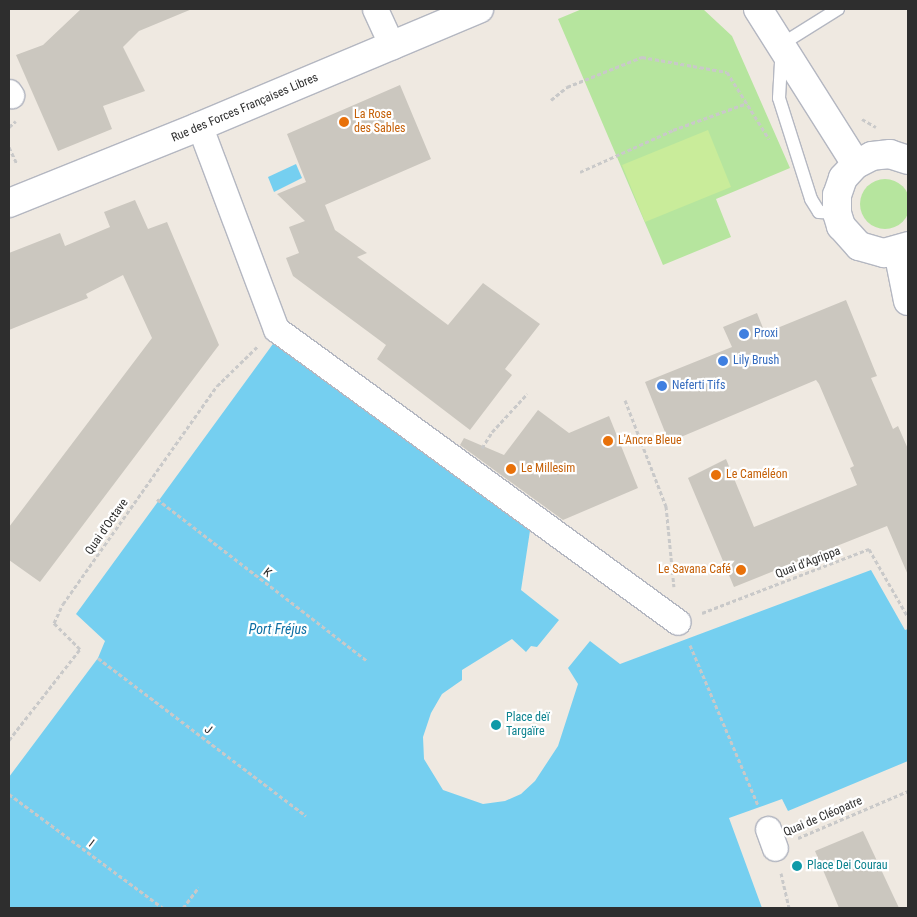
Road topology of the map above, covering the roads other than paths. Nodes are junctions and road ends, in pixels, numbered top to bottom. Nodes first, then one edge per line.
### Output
1 (375, 9) edge
2 (479, 9) edge
3 (758, 9) edge
4 (838, 9) edge
5 (782, 44) junction
6 (392, 46) junction
7 (200, 127) junction
8 (908, 160) edge
9 (856, 164) junction
10 (9, 203) edge
11 (837, 213) junction
12 (903, 249) edge
13 (908, 302) edge
14 (678, 622) road end

1 - 6 street
2 - 6 street, Rue des Forces Françaises Libres
3 - 5 street
4 - 5 lane
5 - 9 street
5 - 11 lane
6 - 7 street, Rue des Forces Françaises Libres
7 - 10 street, Rue des Forces Françaises Libres
7 - 14 street
8 - 9 street
9 - 11 street
11 - 12 street
12 - 13 street

